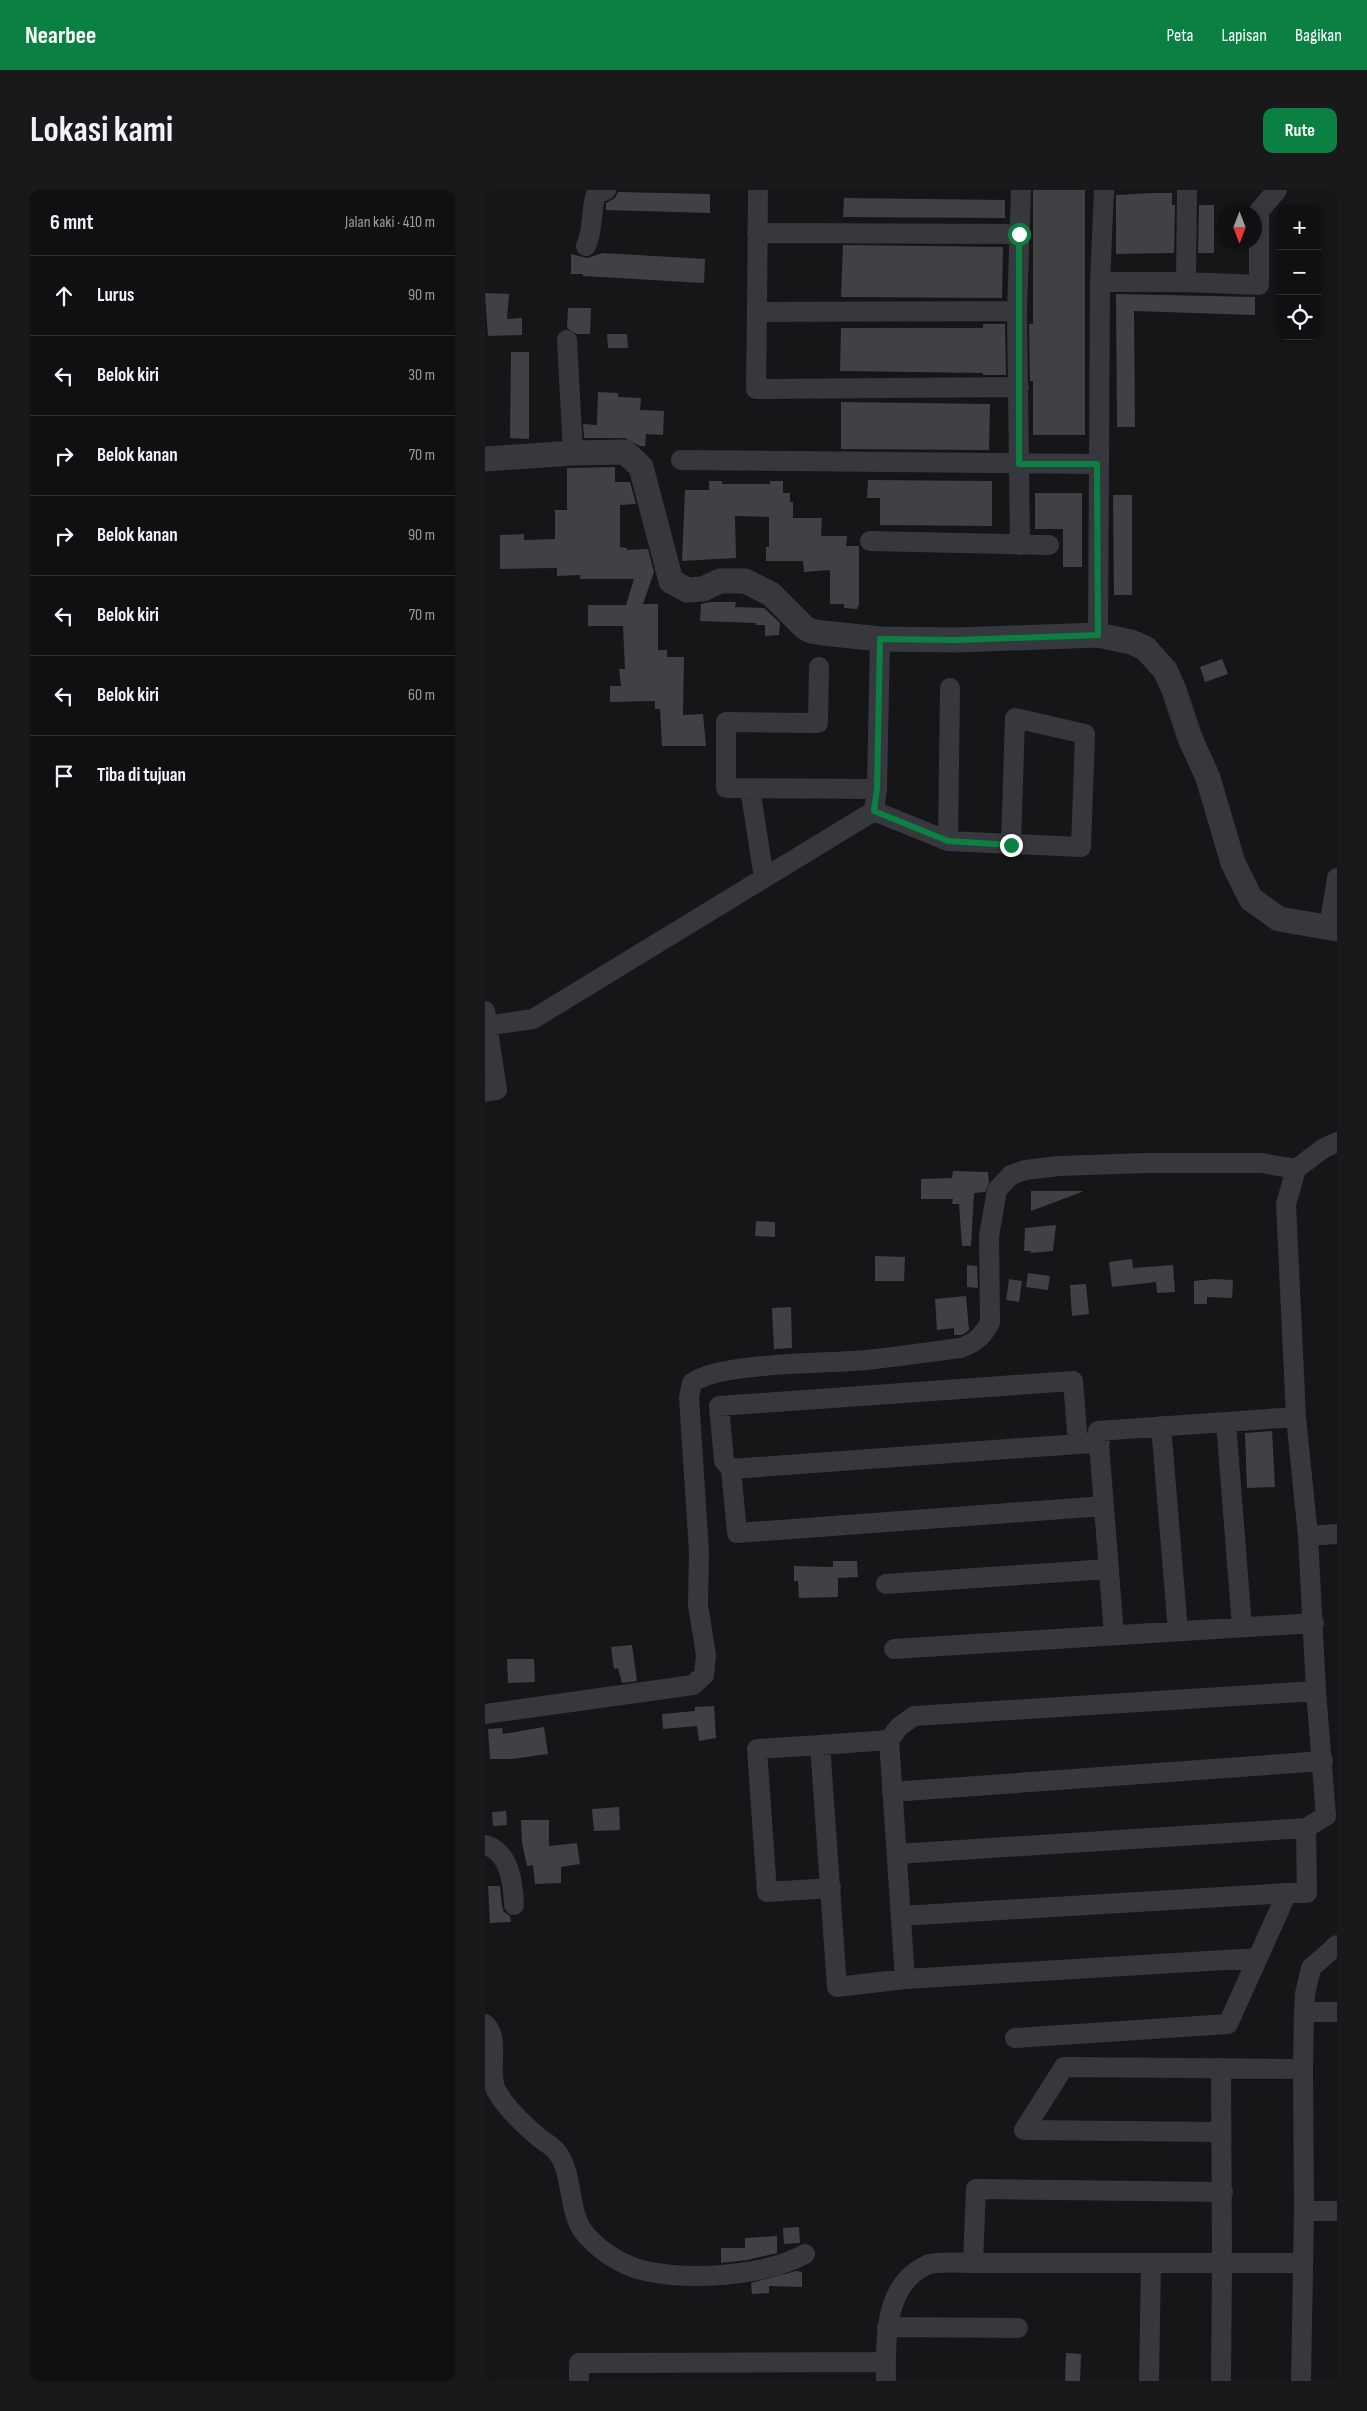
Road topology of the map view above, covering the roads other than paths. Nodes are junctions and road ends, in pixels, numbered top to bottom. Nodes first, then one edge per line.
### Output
1 (606, 190) edge
2 (758, 190) edge
3 (1021, 190) edge
4 (1103, 190) edge
5 (1187, 190) edge
6 (1277, 190) edge
7 (757, 234) junction
8 (1019, 234) junction
9 (586, 246) dead end
10 (1099, 282) junction
11 (1186, 282) junction
12 (1017, 311) junction
13 (757, 312) junction
14 (567, 340) dead end
15 (1019, 387) junction
16 (573, 453) junction
17 (485, 460) edge
18 (681, 460) dead end
19 (1019, 464) junction
20 (1097, 464) junction
21 (870, 541) dead end
22 (1020, 545) junction
23 (1049, 545) dead end
24 (1098, 635) junction
25 (880, 639) junction
26 (819, 667) dead end
27 (950, 688) dead end
28 (750, 788) junction
29 (877, 789) junction
30 (874, 811) junction
31 (948, 841) junction
32 (1011, 845) junction
33 (764, 878) junction
34 (1337, 878) edge
35 (1333, 928) edge
36 (486, 1021) edge
37 (485, 1092) edge
38 (1337, 1142) edge
39 (1295, 1169) junction
40 (1296, 1417) junction
41 (1226, 1422) junction
42 (1161, 1426) junction
43 (1099, 1442) junction
44 (1078, 1444) junction
45 (731, 1469) junction
46 (1104, 1506) junction
47 (1337, 1534) edge
48 (1308, 1536) junction
49 (1109, 1569) junction
50 (886, 1584) dead end
51 (1314, 1623) junction
52 (1242, 1627) junction
53 (1178, 1631) junction
54 (1114, 1635) junction
55 (894, 1649) dead end
56 (1317, 1691) junction
57 (485, 1714) edge
58 (889, 1740) junction
59 (820, 1745) junction
60 (1328, 1763) edge
61 (893, 1792) junction
62 (1306, 1828) junction
63 (485, 1845) edge
64 (897, 1854) junction
65 (831, 1888) junction
66 (1287, 1893) junction
67 (514, 1905) dead end
68 (901, 1916) junction
69 (1337, 1945) edge
70 (1258, 1958) junction
71 (905, 1979) junction
72 (1303, 2012) junction
73 (1337, 2012) edge
74 (485, 2024) edge
75 (1015, 2038) dead end
76 (489, 2059) edge
77 (1221, 2068) junction
78 (1303, 2069) junction
79 (1221, 2132) junction
80 (1223, 2192) junction
81 (1304, 2211) junction
82 (1337, 2211) edge
83 (805, 2254) dead end
84 (973, 2263) junction
85 (1151, 2263) junction
86 (1222, 2263) junction
87 (1302, 2263) junction
88 (887, 2327) junction
89 (1018, 2328) dead end
90 (886, 2372) edge
91 (579, 2381) edge
92 (1149, 2381) edge
93 (1221, 2381) edge
94 (1301, 2381) edge

1 - 9 street
2 - 7 street
3 - 8 street
4 - 10 street
5 - 11 street
6 - 11 street
7 - 8 street
7 - 13 street
8 - 12 street
10 - 11 street
10 - 20 street
12 - 13 street
12 - 15 street
13 - 15 street
14 - 16 street
15 - 19 street
16 - 17 street
16 - 25 street
18 - 19 street
19 - 20 street
19 - 22 street
20 - 24 street
21 - 22 street
22 - 23 street
24 - 25 street
24 - 35 street
25 - 29 street
26 - 28 street
27 - 31 street
28 - 29 street
28 - 33 street
29 - 30 street
30 - 31 street
30 - 33 street
31 - 32 street
32 - 32 street
33 - 36 street
34 - 35 street
36 - 37 street
38 - 39 street
39 - 40 street
39 - 57 street
40 - 41 street
40 - 48 street
41 - 42 street
41 - 52 street
42 - 43 street
42 - 53 street
43 - 44 street
43 - 46 street
44 - 45 street
44 - 45 street
45 - 46 street
46 - 49 street
47 - 48 street
48 - 51 street
49 - 50 street
49 - 54 street
51 - 52 street
51 - 56 street
52 - 53 street
53 - 54 street
54 - 55 street
56 - 58 street
56 - 60 street
58 - 59 street
58 - 61 street
59 - 65 street
59 - 65 street
60 - 61 street
60 - 62 street
61 - 64 street
62 - 64 street
62 - 66 street
63 - 67 street
64 - 68 street
65 - 71 street
66 - 68 street
66 - 70 street
68 - 71 street
69 - 72 street
70 - 71 street
70 - 75 street
72 - 73 street
72 - 78 street
74 - 76 street
76 - 83 street
77 - 78 street
77 - 79 street
77 - 79 street
78 - 81 street
79 - 80 street
80 - 84 street
80 - 86 street
81 - 82 street
81 - 87 street
84 - 85 street
84 - 88 street
85 - 86 street
85 - 92 street
86 - 87 street
86 - 93 street
87 - 94 street
88 - 89 street
88 - 90 street
90 - 91 street

